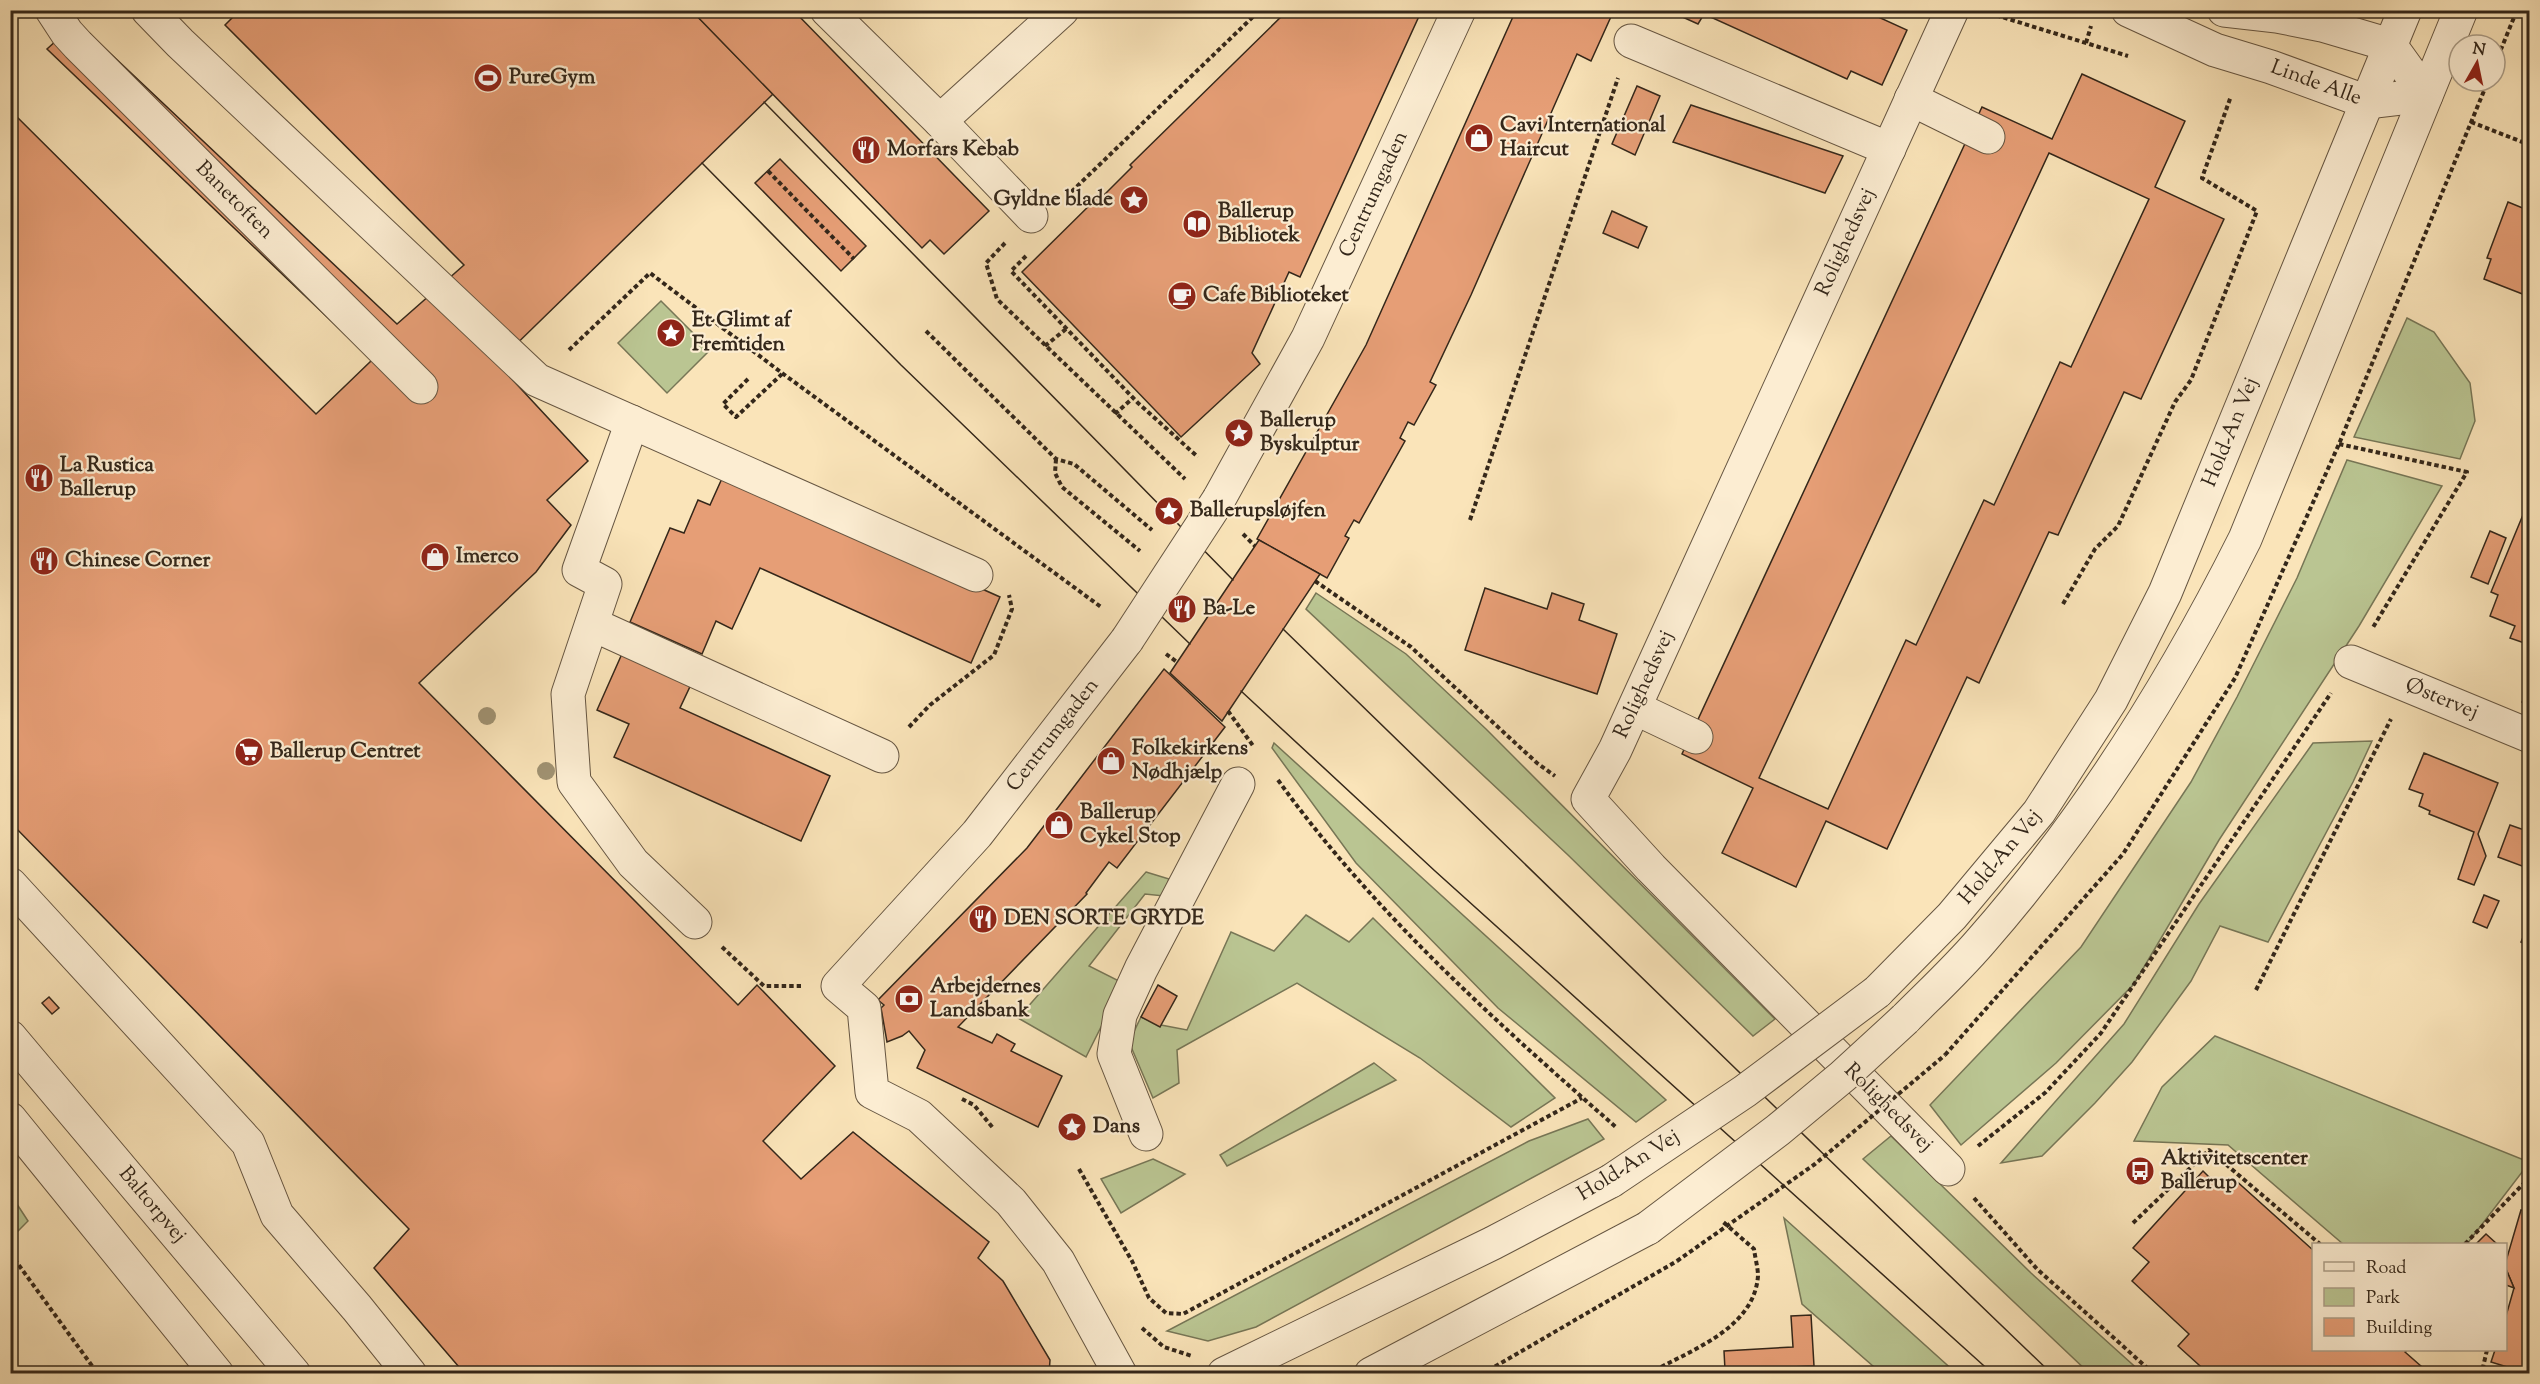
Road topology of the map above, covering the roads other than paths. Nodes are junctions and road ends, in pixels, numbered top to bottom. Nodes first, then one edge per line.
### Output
1 (52, 10) edge
2 (148, 10) edge
3 (827, 10) edge
4 (1062, 10) edge
5 (1459, 10) edge
6 (1952, 10) edge
7 (2128, 10) edge
8 (2224, 10) edge
9 (2405, 10) edge
10 (2461, 10) edge
11 (1631, 40) road end
12 (2390, 45) junction
13 (2426, 95) junction
14 (1911, 99) junction
15 (2367, 102) junction
16 (940, 121) junction
17 (1988, 137) dead end
18 (1889, 149) junction
19 (1031, 216) road end
20 (421, 387) dead end
21 (632, 422) junction
22 (976, 575) road end
23 (592, 624) junction
24 (2351, 662) road end
25 (1635, 708) junction
26 (2529, 736) edge
27 (1696, 737) dead end
28 (882, 756) road end
29 (1238, 784) dead end
30 (10, 884) edge
31 (695, 922) road end
32 (10, 1037) edge
33 (10, 1119) edge
34 (1146, 1134) dead end
35 (1948, 1169) road end
36 (217, 1374) edge
37 (294, 1374) edge
38 (410, 1374) edge
39 (1120, 1374) edge
40 (1224, 1374) edge
41 (1371, 1374) edge

1 - 20 street, Banetoften
2 - 21 street
3 - 16 street
4 - 16 street
5 - 39 street, Centrumgaden, bridge
6 - 14 street, Rolighedsvej
7 - 15 street, Linde Alle
8 - 12 street
9 - 12 street, Hold-An Vej
10 - 13 street, Hold-An Vej
11 - 18 street
12 - 13 street
12 - 15 street, Hold-An Vej
13 - 15 street, Linde Alle
13 - 41 street, Hold-An Vej, bridge
14 - 17 street
14 - 18 street, Rolighedsvej
15 - 40 street, Hold-An Vej, bridge
16 - 19 street
18 - 25 street, Rolighedsvej
21 - 22 street
21 - 23 street
23 - 28 street
23 - 31 street
24 - 26 street, Østervej
25 - 27 street
25 - 35 street, Rolighedsvej
29 - 34 street
30 - 38 street
32 - 37 street, Baltorpvej
33 - 36 street

